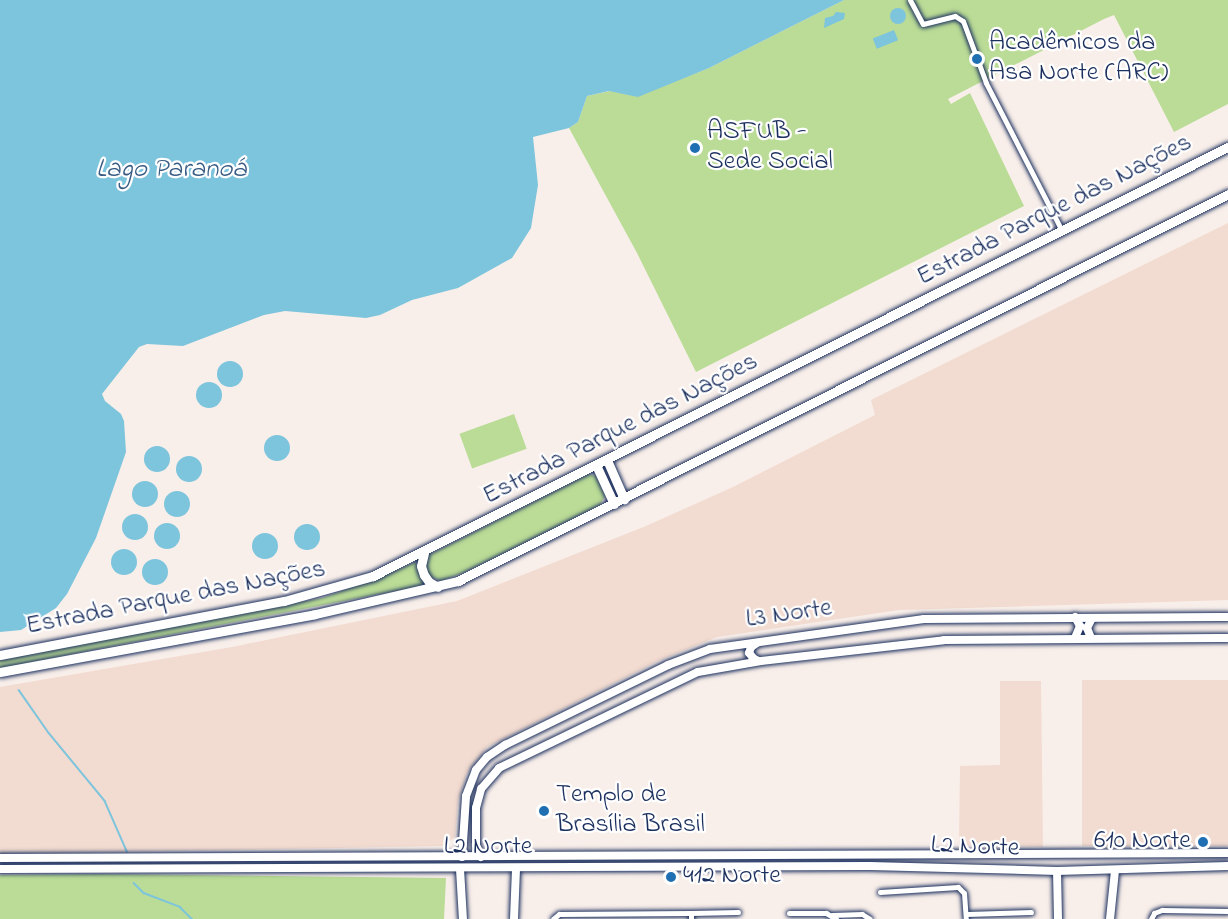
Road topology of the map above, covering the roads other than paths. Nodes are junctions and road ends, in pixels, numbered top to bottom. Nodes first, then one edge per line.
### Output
1 (910, 0) edge
2 (1228, 147) edge
3 (1228, 194) edge
4 (1062, 231) junction
5 (607, 460) junction
6 (596, 465) junction
7 (624, 499) junction
8 (614, 504) junction
9 (423, 553) junction
10 (438, 587) junction
11 (1075, 617) junction
12 (1228, 617) edge
13 (1092, 618) junction
14 (1075, 638) junction
15 (1091, 638) junction
16 (1228, 639) edge
17 (761, 640) junction
18 (0, 655) edge
19 (761, 661) junction
20 (0, 672) edge
21 (1153, 853) junction
22 (1228, 853) edge
23 (555, 856) junction
24 (820, 856) junction
25 (1019, 856) junction
26 (462, 857) junction
27 (480, 857) junction
28 (0, 858) edge
29 (1228, 866) edge
30 (816, 867) junction
31 (555, 868) junction
32 (0, 869) edge
33 (460, 869) junction
34 (516, 869) junction
35 (1153, 870) junction
36 (1017, 871) junction
37 (1057, 871) junction
38 (1115, 871) junction
39 (880, 892) dead end
40 (1178, 910) junction
41 (1228, 911) edge
42 (738, 912) dead end
43 (1031, 912) dead end
44 (789, 913) dead end
45 (582, 916) edge
46 (651, 916) edge
47 (691, 916) edge
48 (967, 916) edge
49 (834, 917) edge
50 (463, 919) edge
51 (514, 919) edge
52 (553, 919) edge
53 (870, 919) edge
54 (1058, 919) edge
55 (1110, 919) edge
56 (1151, 919) edge
57 (1178, 919) edge

1 - 4 street
2 - 4 highway, Estrada Parque das Nações
3 - 7 highway, Estrada Parque das Nações
4 - 5 highway, Estrada Parque das Nações
5 - 6 highway, Estrada Parque das Nações
5 - 7 highway
6 - 8 highway
6 - 9 highway, Estrada Parque das Nações
7 - 8 highway, Estrada Parque das Nações
8 - 10 highway, Estrada Parque das Nações
9 - 10 highway
9 - 18 highway, Estrada Parque das Nações
10 - 20 highway, Estrada Parque das Nações
11 - 13 main road, L3 Norte
11 - 14 main road
11 - 17 main road, L3 Norte
12 - 13 main road, L3 Norte
13 - 15 main road
14 - 15 main road, L3 Norte
14 - 19 main road, L3 Norte
15 - 16 main road, L3 Norte
17 - 19 main road
17 - 26 main road, L3 Norte
19 - 27 main road, L3 Norte
21 - 22 main road, L2 Norte
21 - 25 main road, L2 Norte
21 - 35 main road
23 - 24 main road, L2 Norte
23 - 27 main road, L2 Norte
23 - 31 main road
24 - 25 main road, L2 Norte
24 - 30 main road
25 - 36 main road
26 - 27 main road, L2 Norte
26 - 28 main road, L2 Norte
29 - 35 main road, L2 Norte
30 - 31 main road, L2 Norte
30 - 36 main road, L2 Norte
31 - 34 main road, L2 Norte
32 - 33 main road, L2 Norte
33 - 34 main road, L2 Norte
33 - 50 main road
34 - 51 main road
35 - 38 main road, L2 Norte
36 - 37 main road, L2 Norte
37 - 38 main road, L2 Norte
37 - 54 main road
38 - 55 main road
39 - 48 street
40 - 41 street
40 - 56 street
40 - 57 street
42 - 47 street
43 - 48 street
44 - 49 street
45 - 46 street
45 - 52 street
46 - 47 street
49 - 53 street

